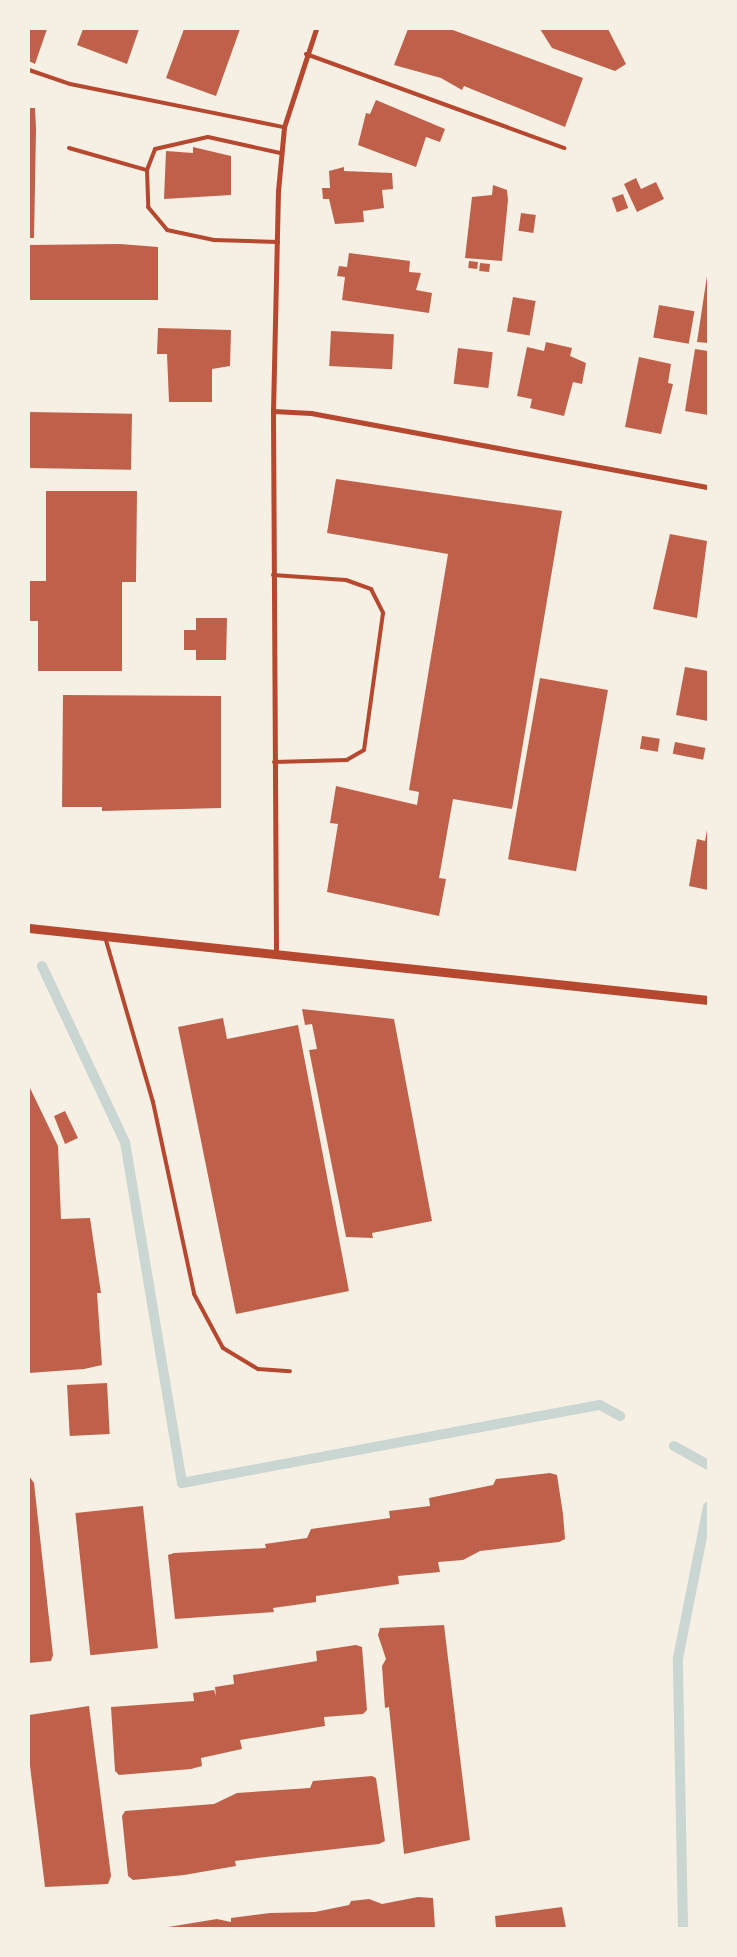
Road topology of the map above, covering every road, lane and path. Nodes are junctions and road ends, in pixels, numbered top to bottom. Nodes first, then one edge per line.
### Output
1 (316, 29) edge
2 (306, 54) junction
3 (29, 70) edge
4 (284, 127) junction
5 (69, 148) dead end
6 (564, 148) dead end
7 (280, 153) junction
8 (147, 170) junction
9 (278, 242) junction
10 (273, 411) junction
11 (708, 487) edge
12 (273, 575) junction
13 (274, 762) junction
14 (29, 928) edge
15 (104, 935) junction
16 (276, 952) junction
17 (708, 1000) edge
18 (290, 1371) dead end

1 - 2 street
2 - 4 street
2 - 6 lane
3 - 4 lane
4 - 7 street
5 - 8 lane
7 - 8 lane
7 - 9 street
8 - 9 lane
9 - 10 street
10 - 11 street
10 - 12 street
12 - 13 street
12 - 13 lane
13 - 16 street
14 - 15 street
15 - 16 street
15 - 18 lane
16 - 17 street

